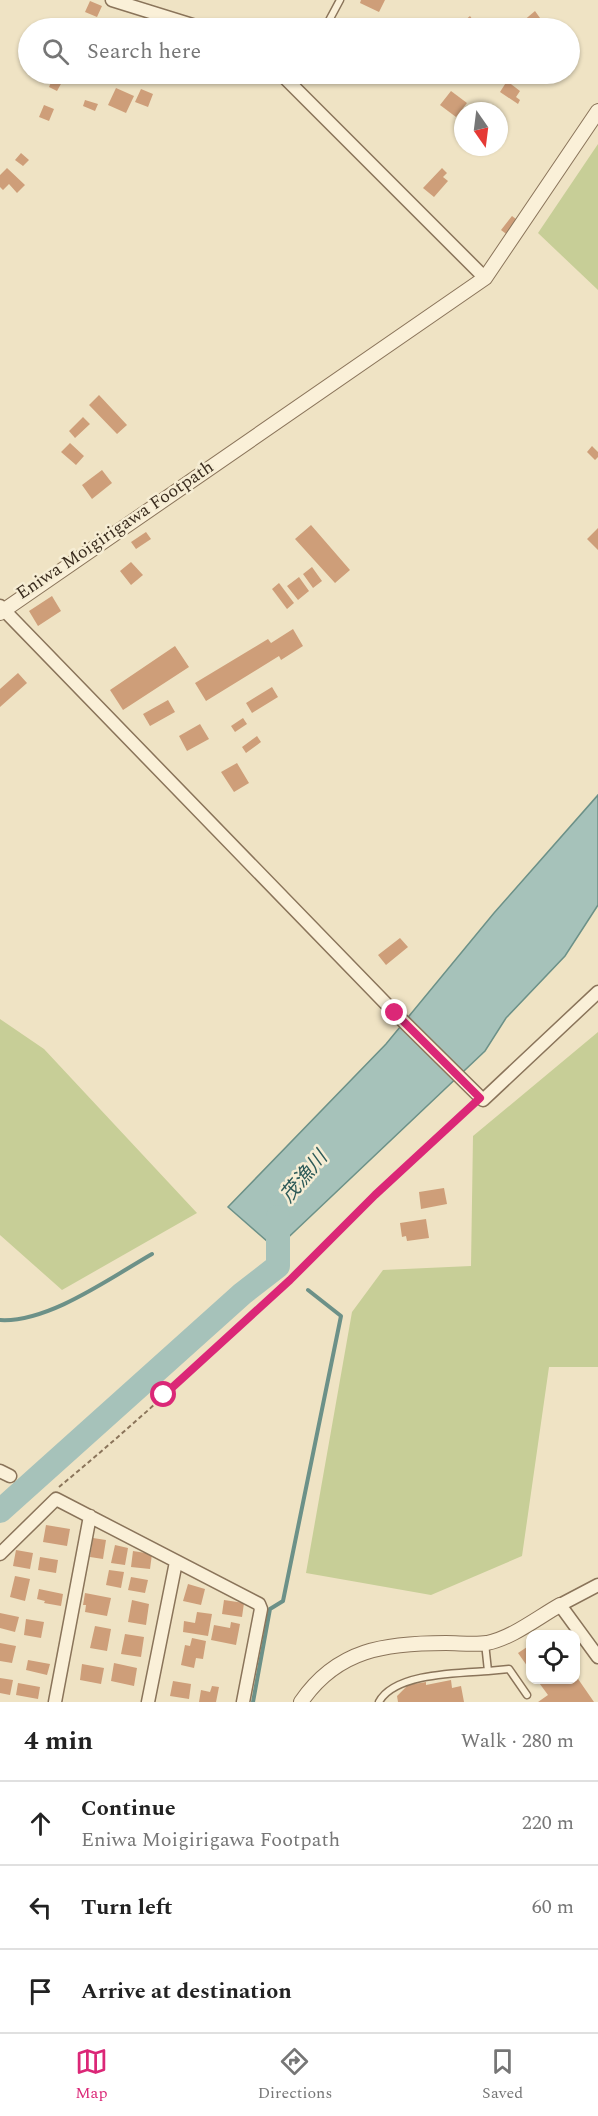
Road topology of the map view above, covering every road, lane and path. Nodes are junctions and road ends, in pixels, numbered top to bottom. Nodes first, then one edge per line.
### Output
1 (111, 0) edge
2 (340, 0) edge
3 (170, 18) edge
4 (330, 18) edge
5 (292, 84) edge
6 (296, 84) edge
7 (295, 87) junction
8 (598, 111) edge
9 (485, 278) junction
10 (2, 610) edge
11 (598, 992) edge
12 (475, 1093) junction
13 (51, 1493) dead end
14 (90, 1516) junction
15 (0, 1554) edge
16 (176, 1562) junction
17 (598, 1585) edge
18 (560, 1605) junction
19 (485, 1643) junction
20 (598, 1657) edge
21 (488, 1671) junction
22 (527, 1695) dead end
23 (55, 1702) edge
24 (148, 1702) edge
25 (243, 1702) edge
26 (301, 1702) edge
27 (379, 1702) edge

1 - 3 street
2 - 4 lane
5 - 7 street
6 - 7 lane
7 - 9 street
8 - 9 street
9 - 10 street
10 - 12 street
11 - 12 street
12 - 13 path
14 - 15 street
14 - 16 street
14 - 23 street
16 - 24 street
16 - 25 street
17 - 18 street
18 - 19 street
18 - 20 street
19 - 21 lane
19 - 26 street
21 - 22 lane
21 - 27 lane

